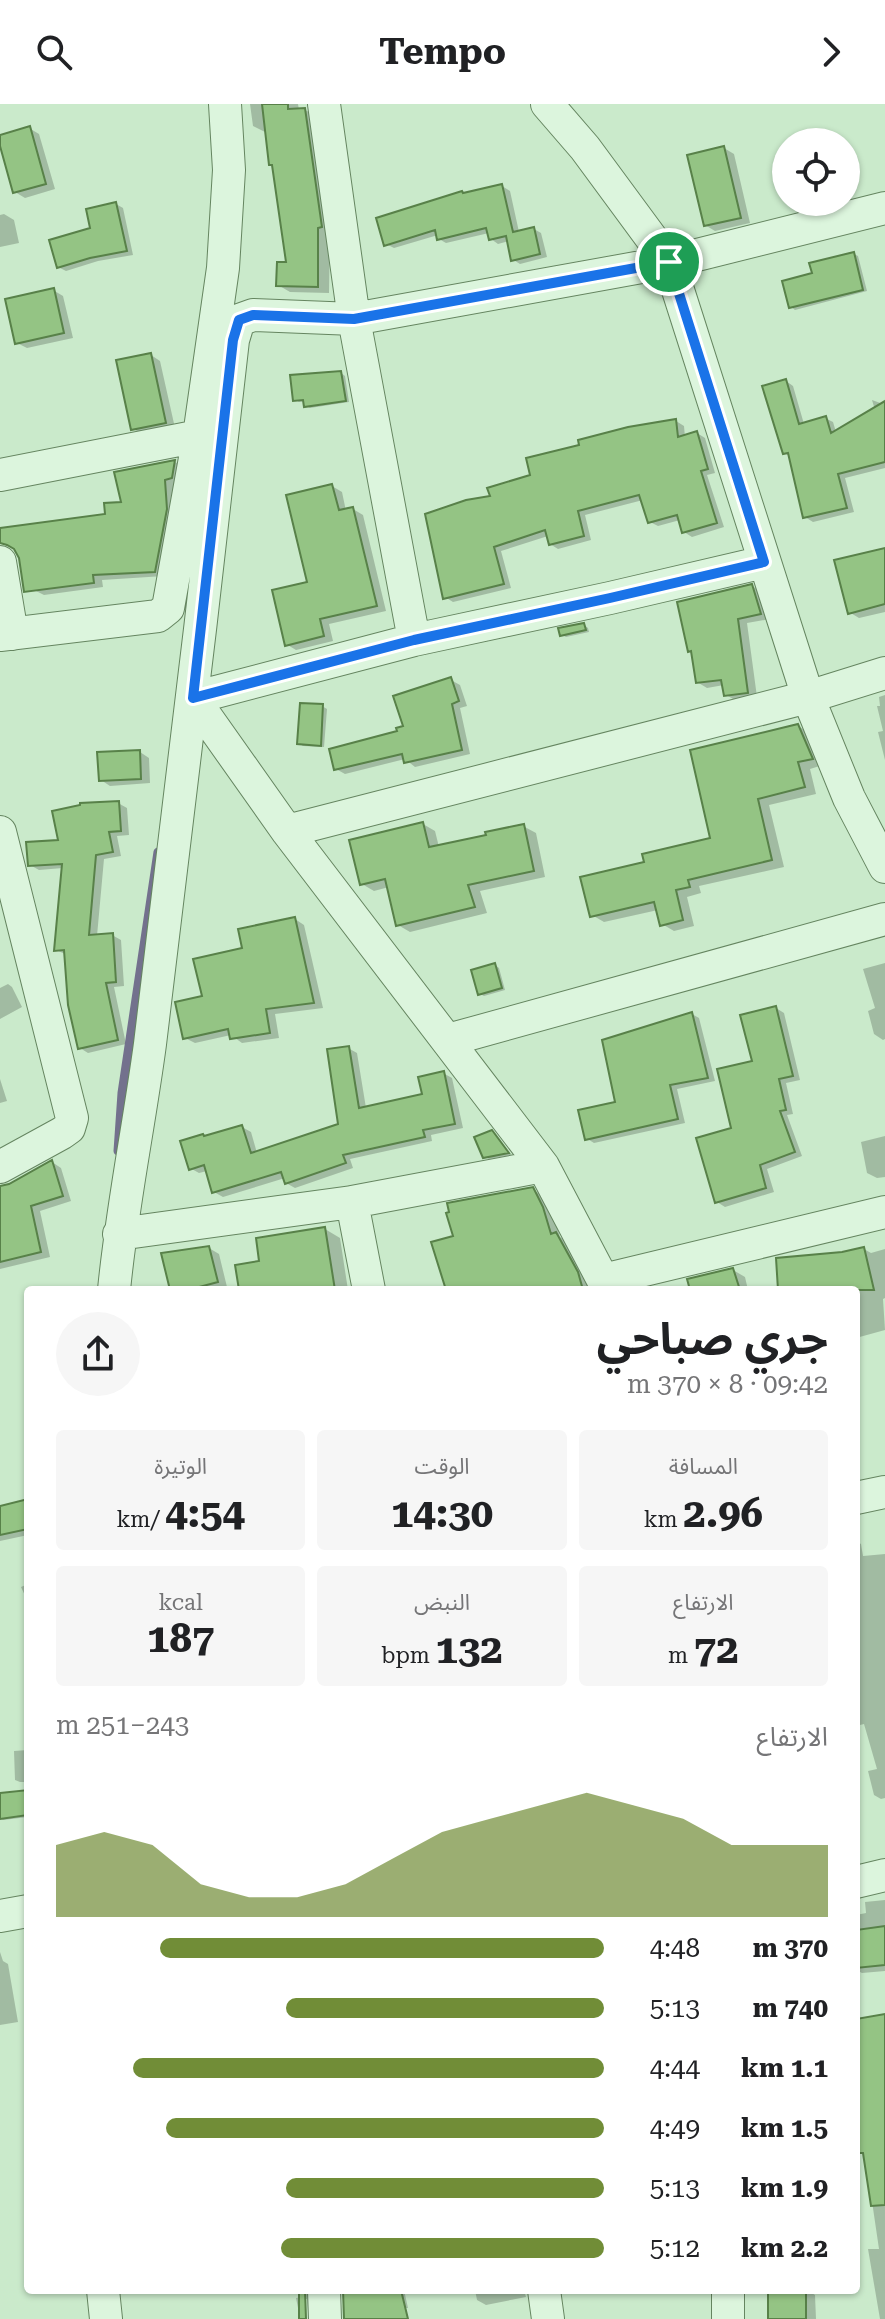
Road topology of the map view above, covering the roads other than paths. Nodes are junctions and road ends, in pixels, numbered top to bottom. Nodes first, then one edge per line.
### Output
1 (225, 104) edge
2 (324, 104) edge
3 (547, 104) edge
4 (885, 208) edge
5 (669, 262) junction
6 (354, 319) junction
7 (199, 436) junction
8 (0, 475) edge
9 (0, 562) edge
10 (764, 562) junction
11 (6, 634) edge
12 (414, 640) junction
13 (885, 673) edge
14 (808, 697) junction
15 (193, 698) junction
16 (287, 831) junction
17 (0, 832) edge
18 (885, 867) edge
19 (885, 919) edge
20 (448, 1040) junction
21 (543, 1166) junction
22 (0, 1167) edge
23 (352, 1202) junction
24 (885, 1212) edge
25 (119, 1234) junction
26 (604, 1285) edge
27 (114, 1286) edge
28 (368, 1286) edge
29 (885, 1492) edge
30 (860, 1497) edge
31 (885, 1875) edge
32 (860, 1881) edge
33 (24, 1912) edge
34 (0, 1916) edge
35 (103, 2294) edge
36 (324, 2294) edge
37 (545, 2294) edge
38 (728, 2294) edge
39 (106, 2319) edge
40 (325, 2319) edge
41 (548, 2319) edge
42 (728, 2319) edge

1 - 7 street
2 - 6 street
3 - 5 street
4 - 5 street
5 - 6 street
5 - 10 street
6 - 12 street
6 - 15 street
7 - 8 street
7 - 11 street
9 - 11 street
10 - 12 street
10 - 14 street
12 - 15 street
13 - 14 street
14 - 16 street
14 - 18 street
15 - 16 street
15 - 25 street
16 - 20 street
17 - 22 street
19 - 20 street
20 - 21 street
21 - 23 street
21 - 26 street
23 - 25 street
23 - 28 street
24 - 26 street
25 - 27 street
29 - 30 street
31 - 32 street
33 - 34 street
35 - 39 street
36 - 40 street
37 - 41 street
38 - 42 street

